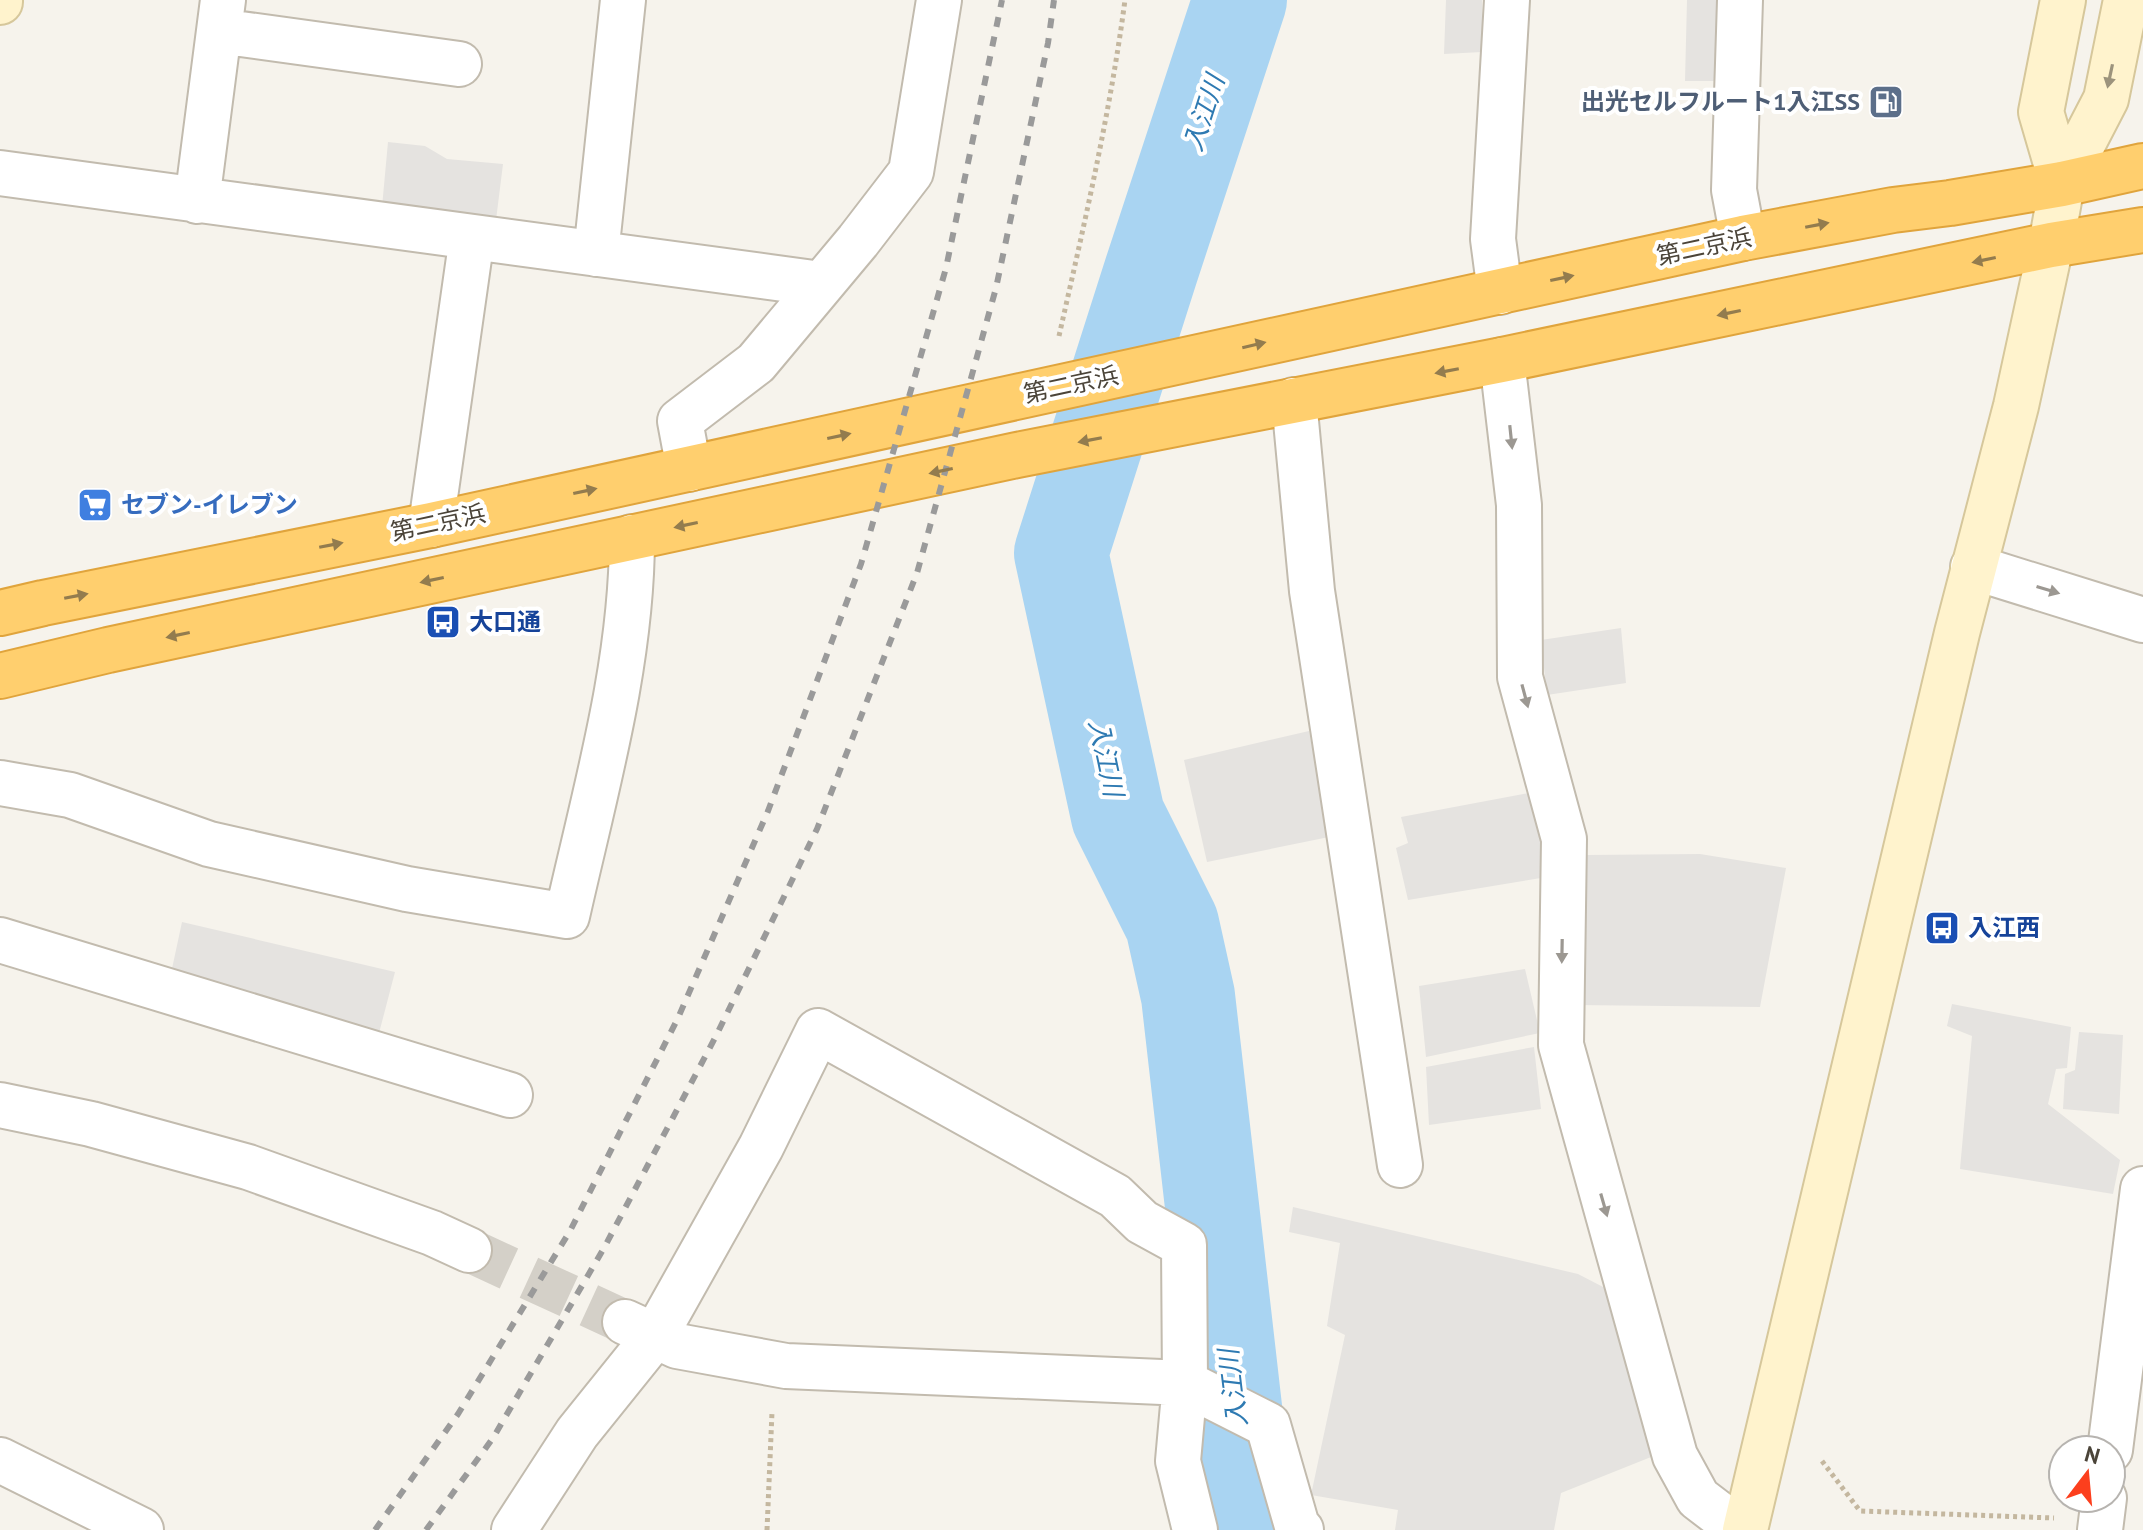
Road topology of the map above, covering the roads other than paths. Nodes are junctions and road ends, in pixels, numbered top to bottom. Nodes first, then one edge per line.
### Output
1 (623, 0) edge
2 (1507, 0) edge
3 (1740, 0) edge
4 (2063, 0) edge
5 (2126, 0) edge
6 (935, 2) edge
7 (221, 15) edge
8 (459, 64) dead end
9 (2143, 166) edge
10 (0, 173) edge
11 (2062, 184) junction
12 (197, 201) junction
13 (2143, 230) edge
14 (472, 237) junction
15 (1743, 238) junction
16 (2051, 245) junction
17 (596, 254) junction
18 (821, 284) junction
19 (1500, 292) junction
20 (1502, 360) junction
21 (1294, 400) junction
22 (689, 469) junction
23 (431, 525) junction
24 (632, 537) junction
25 (1973, 567) junction
26 (0, 613) edge
27 (2143, 620) edge
28 (0, 676) edge
29 (0, 783) edge
30 (0, 940) edge
31 (510, 1095) dead end
32 (0, 1105) edge
33 (1400, 1165) dead end
34 (2143, 1189) edge
35 (469, 1250) tunnel mouth
36 (640, 1329) junction
37 (1185, 1383) junction
38 (2112, 1434) edge
39 (0, 1460) edge
40 (141, 1530) edge
41 (514, 1530) edge
42 (1195, 1530) edge
43 (1301, 1530) edge
44 (1742, 1530) edge

1 - 17 street
2 - 19 street
3 - 15 street
4 - 11 street
5 -> 11 street
6 - 18 street
7 - 8 street
7 - 12 street
9 - 11 highway, 第二京浜
10 - 12 street
15 -> 11 highway, 第二京浜
11 - 16 street
12 - 14 street
13 - 16 highway
14 - 17 street
14 - 23 street
19 -> 15 highway, 第二京浜
16 -> 20 highway
16 - 25 street
17 - 18 street
18 - 22 street
22 -> 19 highway, 第二京浜
20 -> 21 highway
20 -> 44 street
21 -> 24 highway
21 - 33 street
23 -> 22 highway, 第二京浜
26 -> 23 highway, 第二京浜
24 -> 28 highway
24 - 29 street
25 -> 27 street
25 - 44 street
30 - 31 street
32 - 35 street
34 - 38 street
36 - 37 street
36 - 37 street
36 - 41 street
37 - 42 street
37 - 43 street
39 - 40 street

